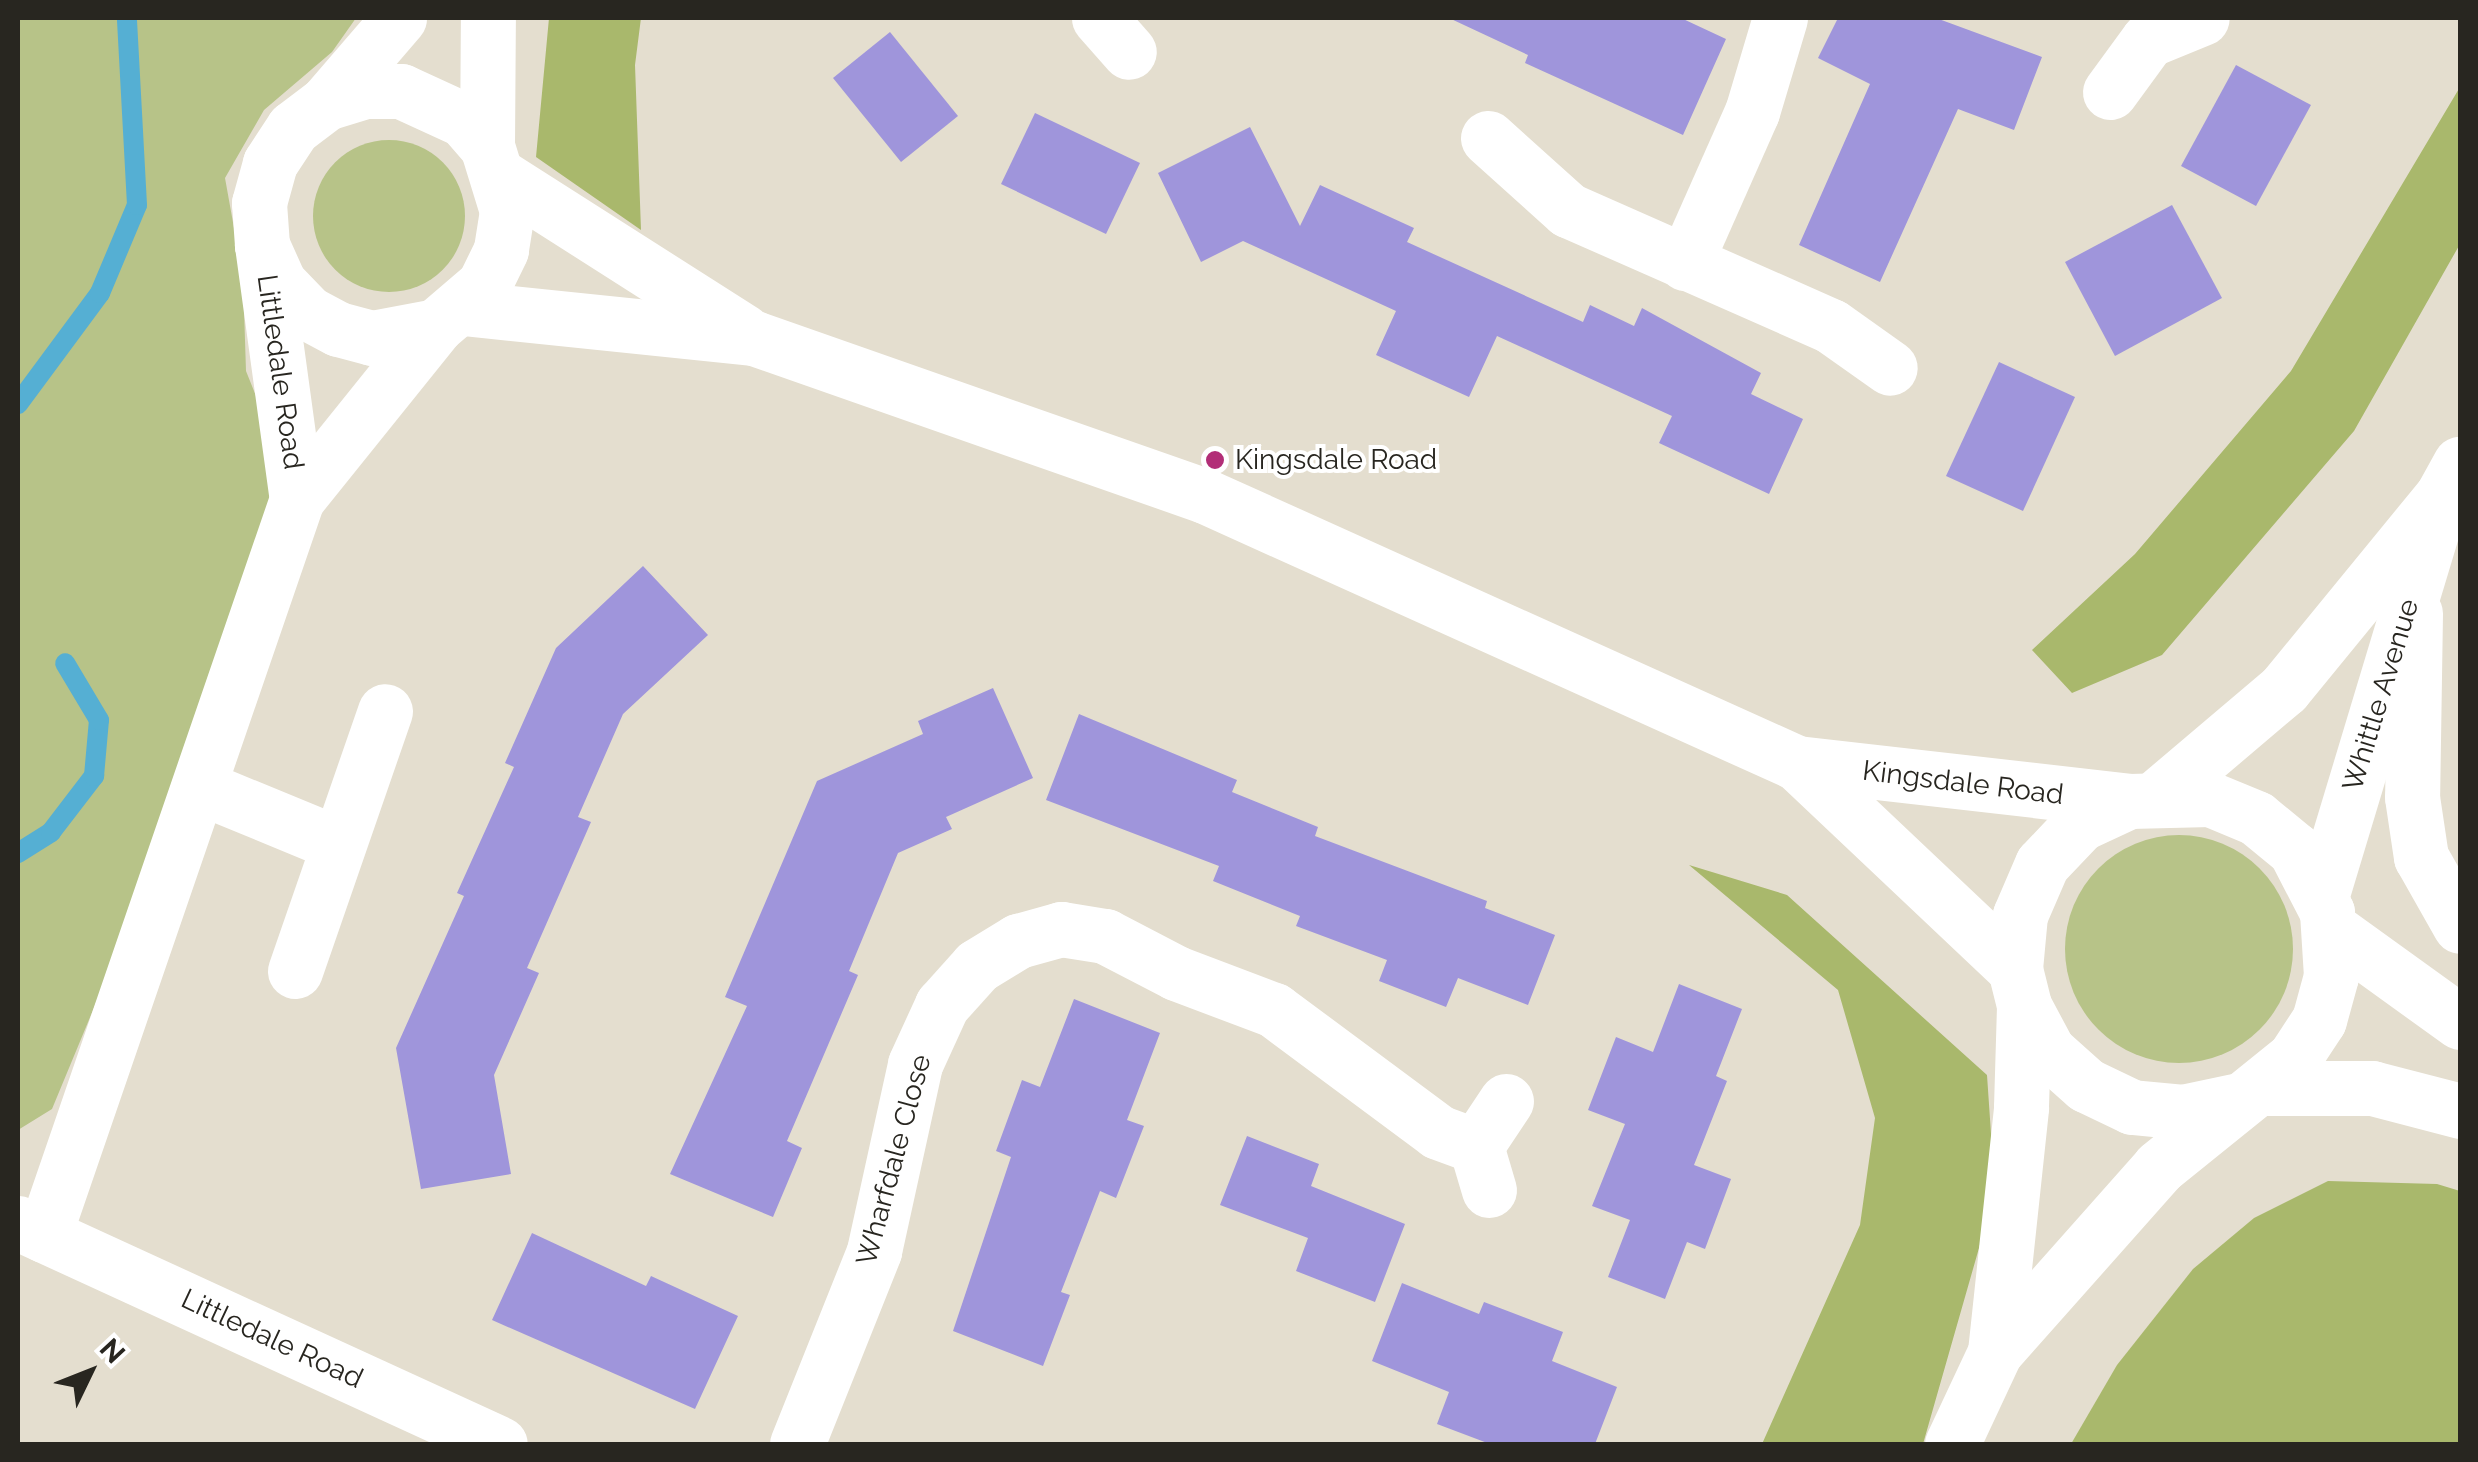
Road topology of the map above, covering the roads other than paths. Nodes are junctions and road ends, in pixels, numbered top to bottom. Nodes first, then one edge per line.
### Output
1 (399, 18) edge
2 (488, 18) edge
3 (1780, 18) edge
4 (2202, 18) edge
5 (2129, 29) edge
6 (2110, 92) dead end
7 (326, 104) junction
8 (1488, 138) dead end
9 (494, 161) junction
10 (262, 245) junction
11 (1685, 263) junction
12 (450, 317) junction
13 (754, 338) junction
14 (1893, 376) dead end
15 (2451, 480) edge
16 (297, 499) junction
17 (2416, 580) junction
18 (385, 712) dead end
19 (1797, 763) junction
20 (200, 787) junction
21 (2144, 798) junction
22 (338, 844) junction
23 (2326, 912) junction
24 (2460, 926) edge
25 (295, 970) dead end
26 (2019, 987) junction
27 (2460, 1022) edge
28 (2246, 1094) junction
29 (1506, 1100) dead end
30 (2460, 1110) edge
31 (31, 1229) edge
32 (1995, 1352) junction
33 (500, 1444) edge
34 (797, 1444) edge
35 (1952, 1444) edge

1 - 7 street
2 - 9 street
3 - 11 street
4 - 5 street
5 - 6 street
7 - 9 street
7 - 10 street
8 - 11 street
9 - 12 street
9 - 13 street, Kingsdale Road
10 - 12 street
10 - 16 street, Littledale Road
11 - 14 street
12 - 13 street, Kingsdale Road
12 - 16 street, Littledale Road
13 - 19 street, Kingsdale Road
15 - 17 street, Whittle Avenue
15 - 21 street, Whittle Avenue
16 - 20 street, Littledale Road
17 - 23 street, Whittle Avenue
17 - 24 street
18 - 22 street
19 - 21 street, Kingsdale Road
19 - 26 street, Kingsdale Road
20 - 22 street
20 - 31 street, Littledale Road
21 - 23 street
21 - 26 street
22 - 25 street
23 - 27 street
23 - 28 street
26 - 28 street
26 - 32 street
28 - 30 street
28 - 32 street
29 - 34 street, Wharfdale Close
31 - 33 street, Littledale Road
32 - 35 street

